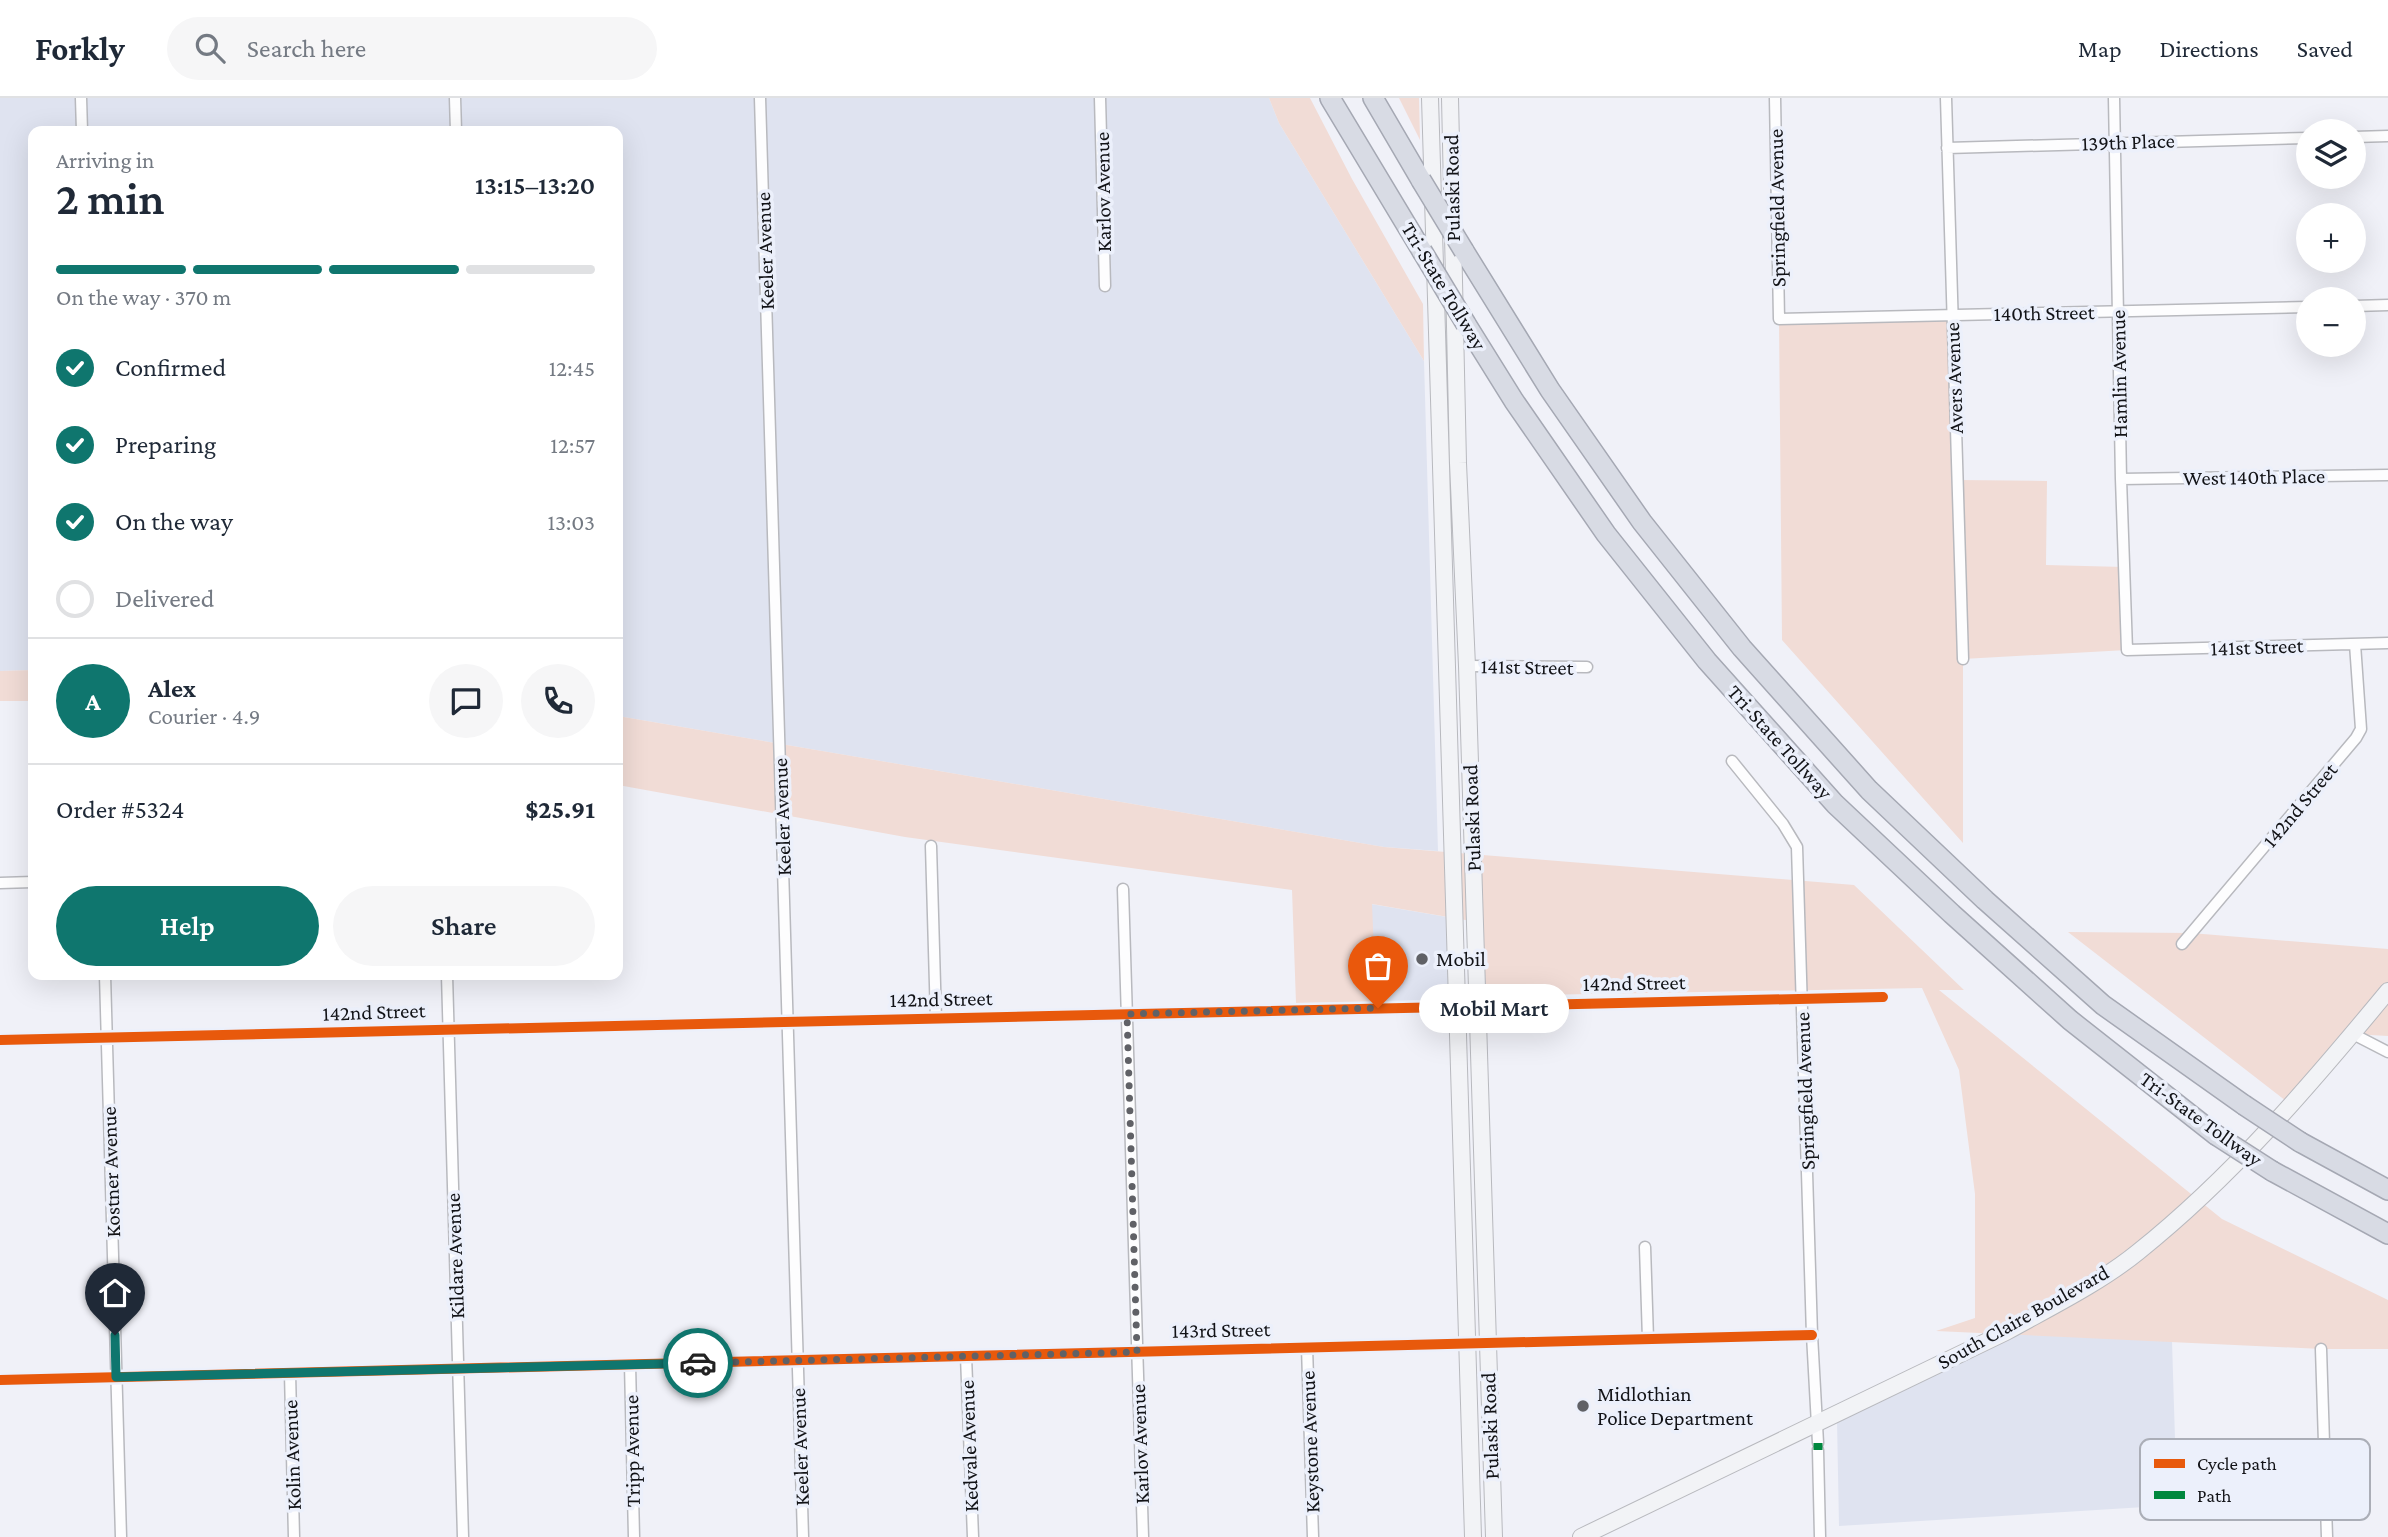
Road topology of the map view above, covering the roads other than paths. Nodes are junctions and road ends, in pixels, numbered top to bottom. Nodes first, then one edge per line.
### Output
1 (82, 98) edge
2 (455, 98) edge
3 (761, 98) edge
4 (1100, 98) edge
5 (1330, 98) edge
6 (1373, 98) edge
7 (1430, 98) edge
8 (1450, 98) edge
9 (1775, 98) edge
10 (1946, 98) edge
11 (2114, 98) edge
12 (82, 126) edge
13 (456, 126) edge
14 (2388, 136) edge
15 (2366, 137) edge
16 (2296, 138) edge
17 (2115, 142) junction
18 (1947, 148) junction
19 (1105, 286) dead end
20 (2388, 305) edge
21 (2366, 306) edge
22 (2296, 307) edge
23 (2118, 312) junction
24 (1952, 315) junction
25 (1779, 319) joint
26 (2388, 475) edge
27 (2121, 478) junction
28 (2388, 643) edge
29 (2355, 644) junction
30 (2127, 650) joint
31 (1963, 659) dead end
32 (1467, 666) junction
33 (1587, 667) dead end
34 (1732, 761) dead end
35 (931, 846) dead end
36 (28, 882) edge
37 (0, 883) edge
38 (1123, 889) dead end
39 (2182, 944) dead end
40 (105, 980) edge
41 (447, 980) edge
42 (2388, 991) edge
43 (1882, 997) dead end
44 (1803, 999) junction
45 (1456, 1006) junction
46 (1476, 1006) junction
47 (1127, 1014) junction
48 (936, 1019) junction
49 (789, 1021) junction
50 (448, 1029) junction
51 (2353, 1034) junction
52 (107, 1039) junction
53 (0, 1041) edge
54 (2388, 1052) edge
55 (2388, 1190) edge
56 (2388, 1234) edge
57 (1645, 1247) dead end
58 (1812, 1335) junction
59 (1648, 1339) junction
60 (1468, 1342) junction
61 (1487, 1342) junction
62 (1307, 1347) junction
63 (2321, 1349) dead end
64 (1137, 1352) junction
65 (965, 1356) junction
66 (798, 1360) junction
67 (630, 1364) junction
68 (458, 1369) junction
69 (290, 1373) junction
70 (116, 1377) junction
71 (0, 1380) edge
72 (1818, 1424) junction
73 (2324, 1439) edge
74 (121, 1537) edge
75 (294, 1537) edge
76 (463, 1537) edge
77 (634, 1537) edge
78 (803, 1537) edge
79 (973, 1537) edge
80 (1143, 1537) edge
81 (1313, 1537) edge
82 (1473, 1537) edge
83 (1494, 1537) edge
84 (1581, 1537) edge
85 (1820, 1537) edge

1 - 12 street
2 - 13 street
3 - 49 street, Keeler Avenue
4 - 19 street, Karlov Avenue
5 - 56 highway, Tri-State Tollway, bridge
6 - 55 highway, Tri-State Tollway, bridge
7 - 45 main road, Pulaski Road
8 - 32 main road, Pulaski Road
9 - 25 street, Springfield Avenue
10 - 18 street, Avers Avenue
11 - 17 street, Hamlin Avenue
14 - 15 street
16 - 17 street, 139th Place
17 - 18 street, 139th Place
17 - 23 street, Hamlin Avenue
18 - 24 street, Avers Avenue
20 - 21 street
22 - 23 street, 140th Street
23 - 24 street, 140th Street
23 - 27 street, Hamlin Avenue
24 - 25 street, 140th Street
24 - 31 street, Avers Avenue
26 - 27 street, West 140th Place
27 - 30 street, Hamlin Avenue
28 - 29 street, 141st Street
29 - 30 street, 141st Street
29 - 39 street, 142nd Street
32 - 33 street, 141st Street
32 - 46 main road, Pulaski Road
34 - 44 street, Springfield Avenue
35 - 48 street
36 - 37 street
38 - 47 street, Karlov Avenue
40 - 52 street, Kostner Avenue
41 - 50 street, Kildare Avenue
42 - 51 main road, South Claire Boulevard
43 - 44 street, 142nd Street
44 - 46 street, 142nd Street
44 - 58 street, Springfield Avenue
45 - 46 street, 142nd Street
45 - 47 street, 142nd Street
45 - 60 main road, Pulaski Road
46 - 61 main road, Pulaski Road
47 - 48 street, 142nd Street
47 - 64 street, Karlov Avenue
48 - 49 street, 142nd Street
49 - 50 street, 142nd Street
49 - 66 street, Keeler Avenue
50 - 52 street, 142nd Street
50 - 68 street, Kildare Avenue
51 - 54 street
51 - 72 main road, South Claire Boulevard
52 - 53 street, 142nd Street
52 - 70 street, Kostner Avenue
57 - 59 street
58 - 59 street, 143rd Street
58 - 72 street, Springfield Avenue
59 - 61 street, 143rd Street
60 - 61 street, 143rd Street
60 - 62 street, 143rd Street
60 - 82 main road, Pulaski Road
61 - 83 main road, Pulaski Road
62 - 64 street, 143rd Street
62 - 81 street, Keystone Avenue
63 - 73 street
64 - 65 street, 143rd Street
64 - 80 street, Karlov Avenue
65 - 66 street, 143rd Street
65 - 79 street, Kedvale Avenue
66 - 67 street, 143rd Street
66 - 78 street, Keeler Avenue
67 - 68 street, 143rd Street
67 - 77 street, Tripp Avenue
68 - 69 street, 143rd Street
68 - 76 street, Kildare Avenue
69 - 70 street, 143rd Street
69 - 75 street, Kolin Avenue
70 - 71 street, 143rd Street
70 - 74 street, Kostner Avenue
72 - 84 main road, South Claire Boulevard
72 - 85 street, Springfield Avenue

